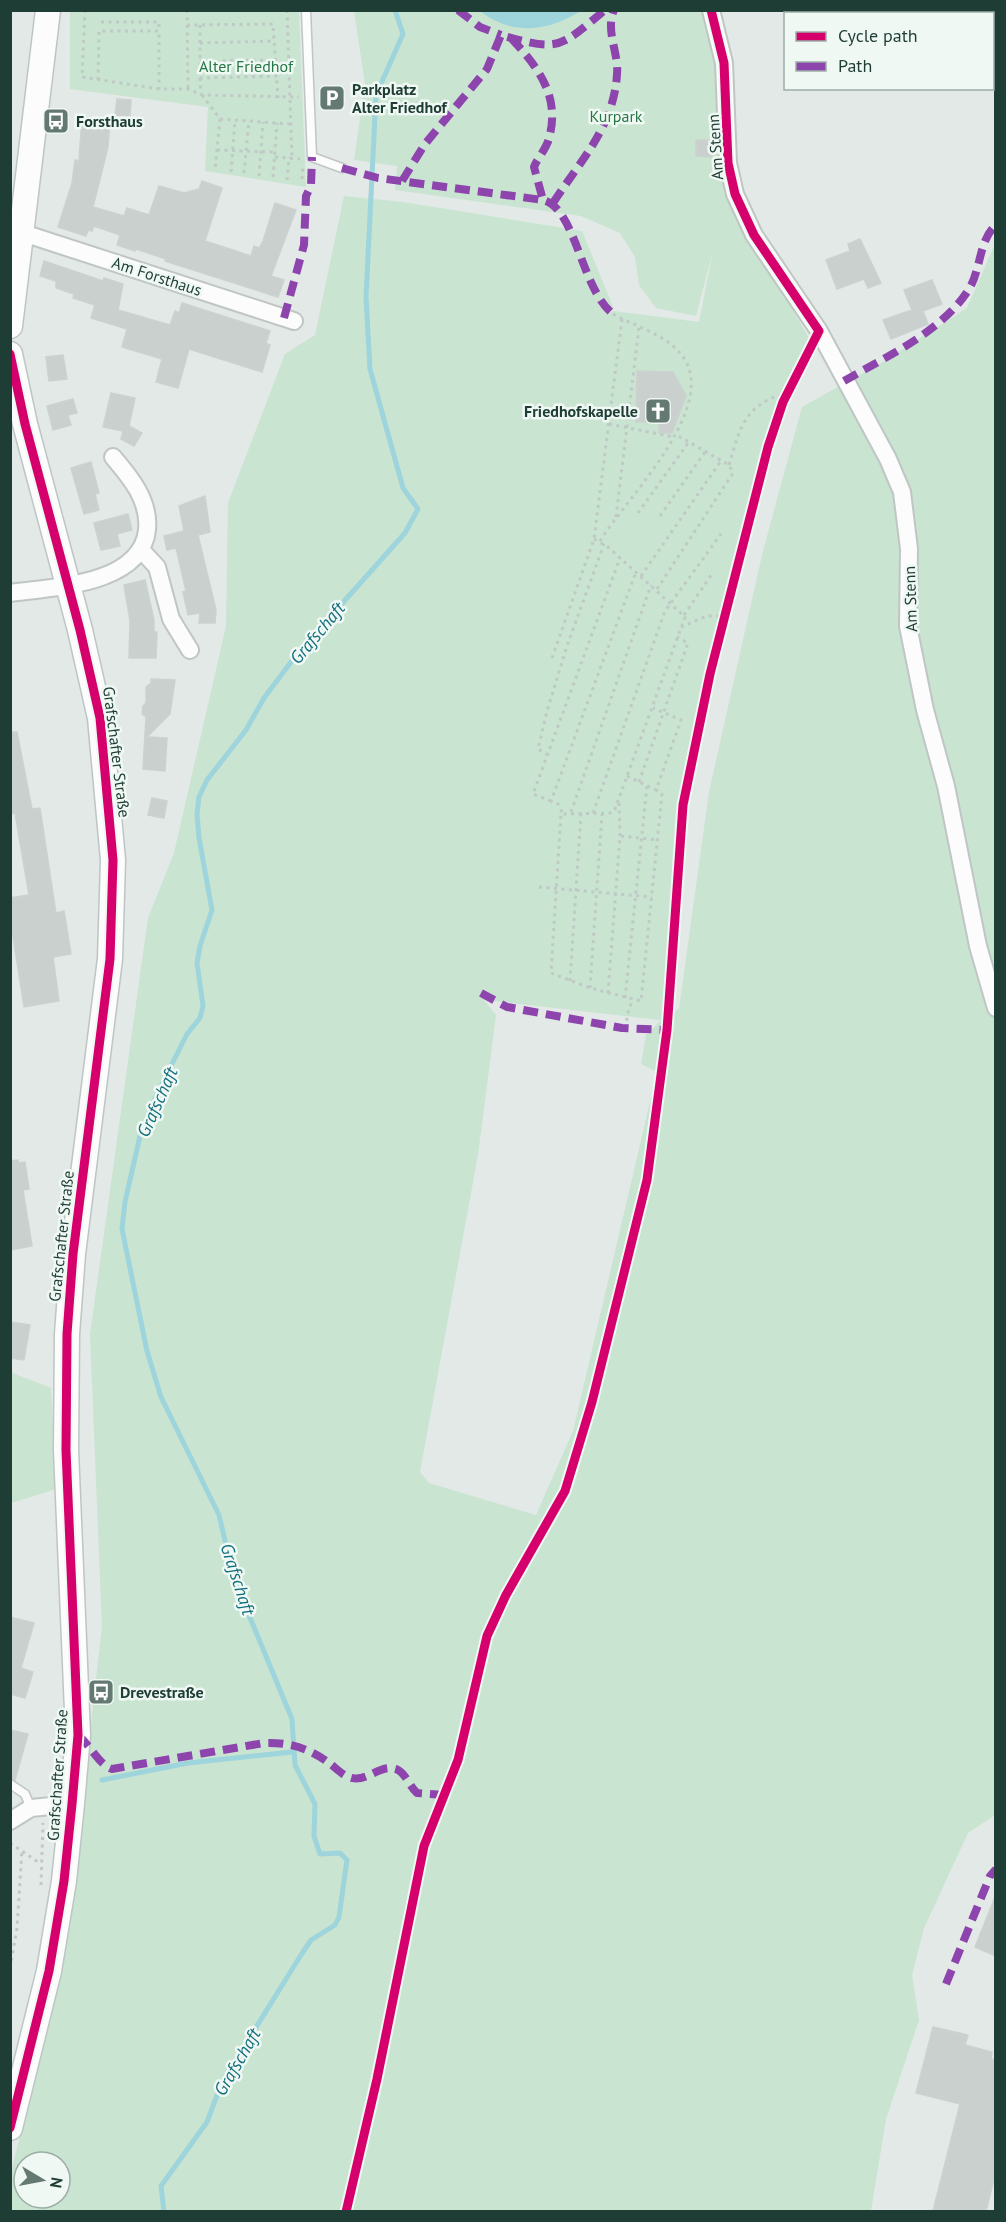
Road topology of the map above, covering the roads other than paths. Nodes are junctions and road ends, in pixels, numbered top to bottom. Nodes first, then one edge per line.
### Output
1 (48, 10) edge
2 (306, 10) edge
3 (711, 10) edge
4 (342, 168) dead end
5 (20, 232) junction
6 (13, 273) edge
7 (294, 321) dead end
8 (10, 326) edge
9 (10, 354) edge
10 (113, 457) dead end
11 (142, 551) junction
12 (68, 585) junction
13 (10, 593) edge
14 (190, 650) dead end
15 (996, 1008) edge
16 (10, 1784) edge
17 (72, 1804) junction
18 (37, 1807) junction
19 (10, 1821) edge
20 (10, 2128) edge

1 - 5 street
2 - 4 lane
3 - 15 street, Am Stenn
5 - 6 street
5 - 7 street, Am Forsthaus
6 - 8 street
9 - 12 street, Grafschafter Straße
10 - 11 street
11 - 12 street
11 - 14 street
12 - 13 street
12 - 17 street, Grafschafter Straße
16 - 18 lane
17 - 18 street
17 - 20 street, Grafschafter Straße
18 - 19 street

